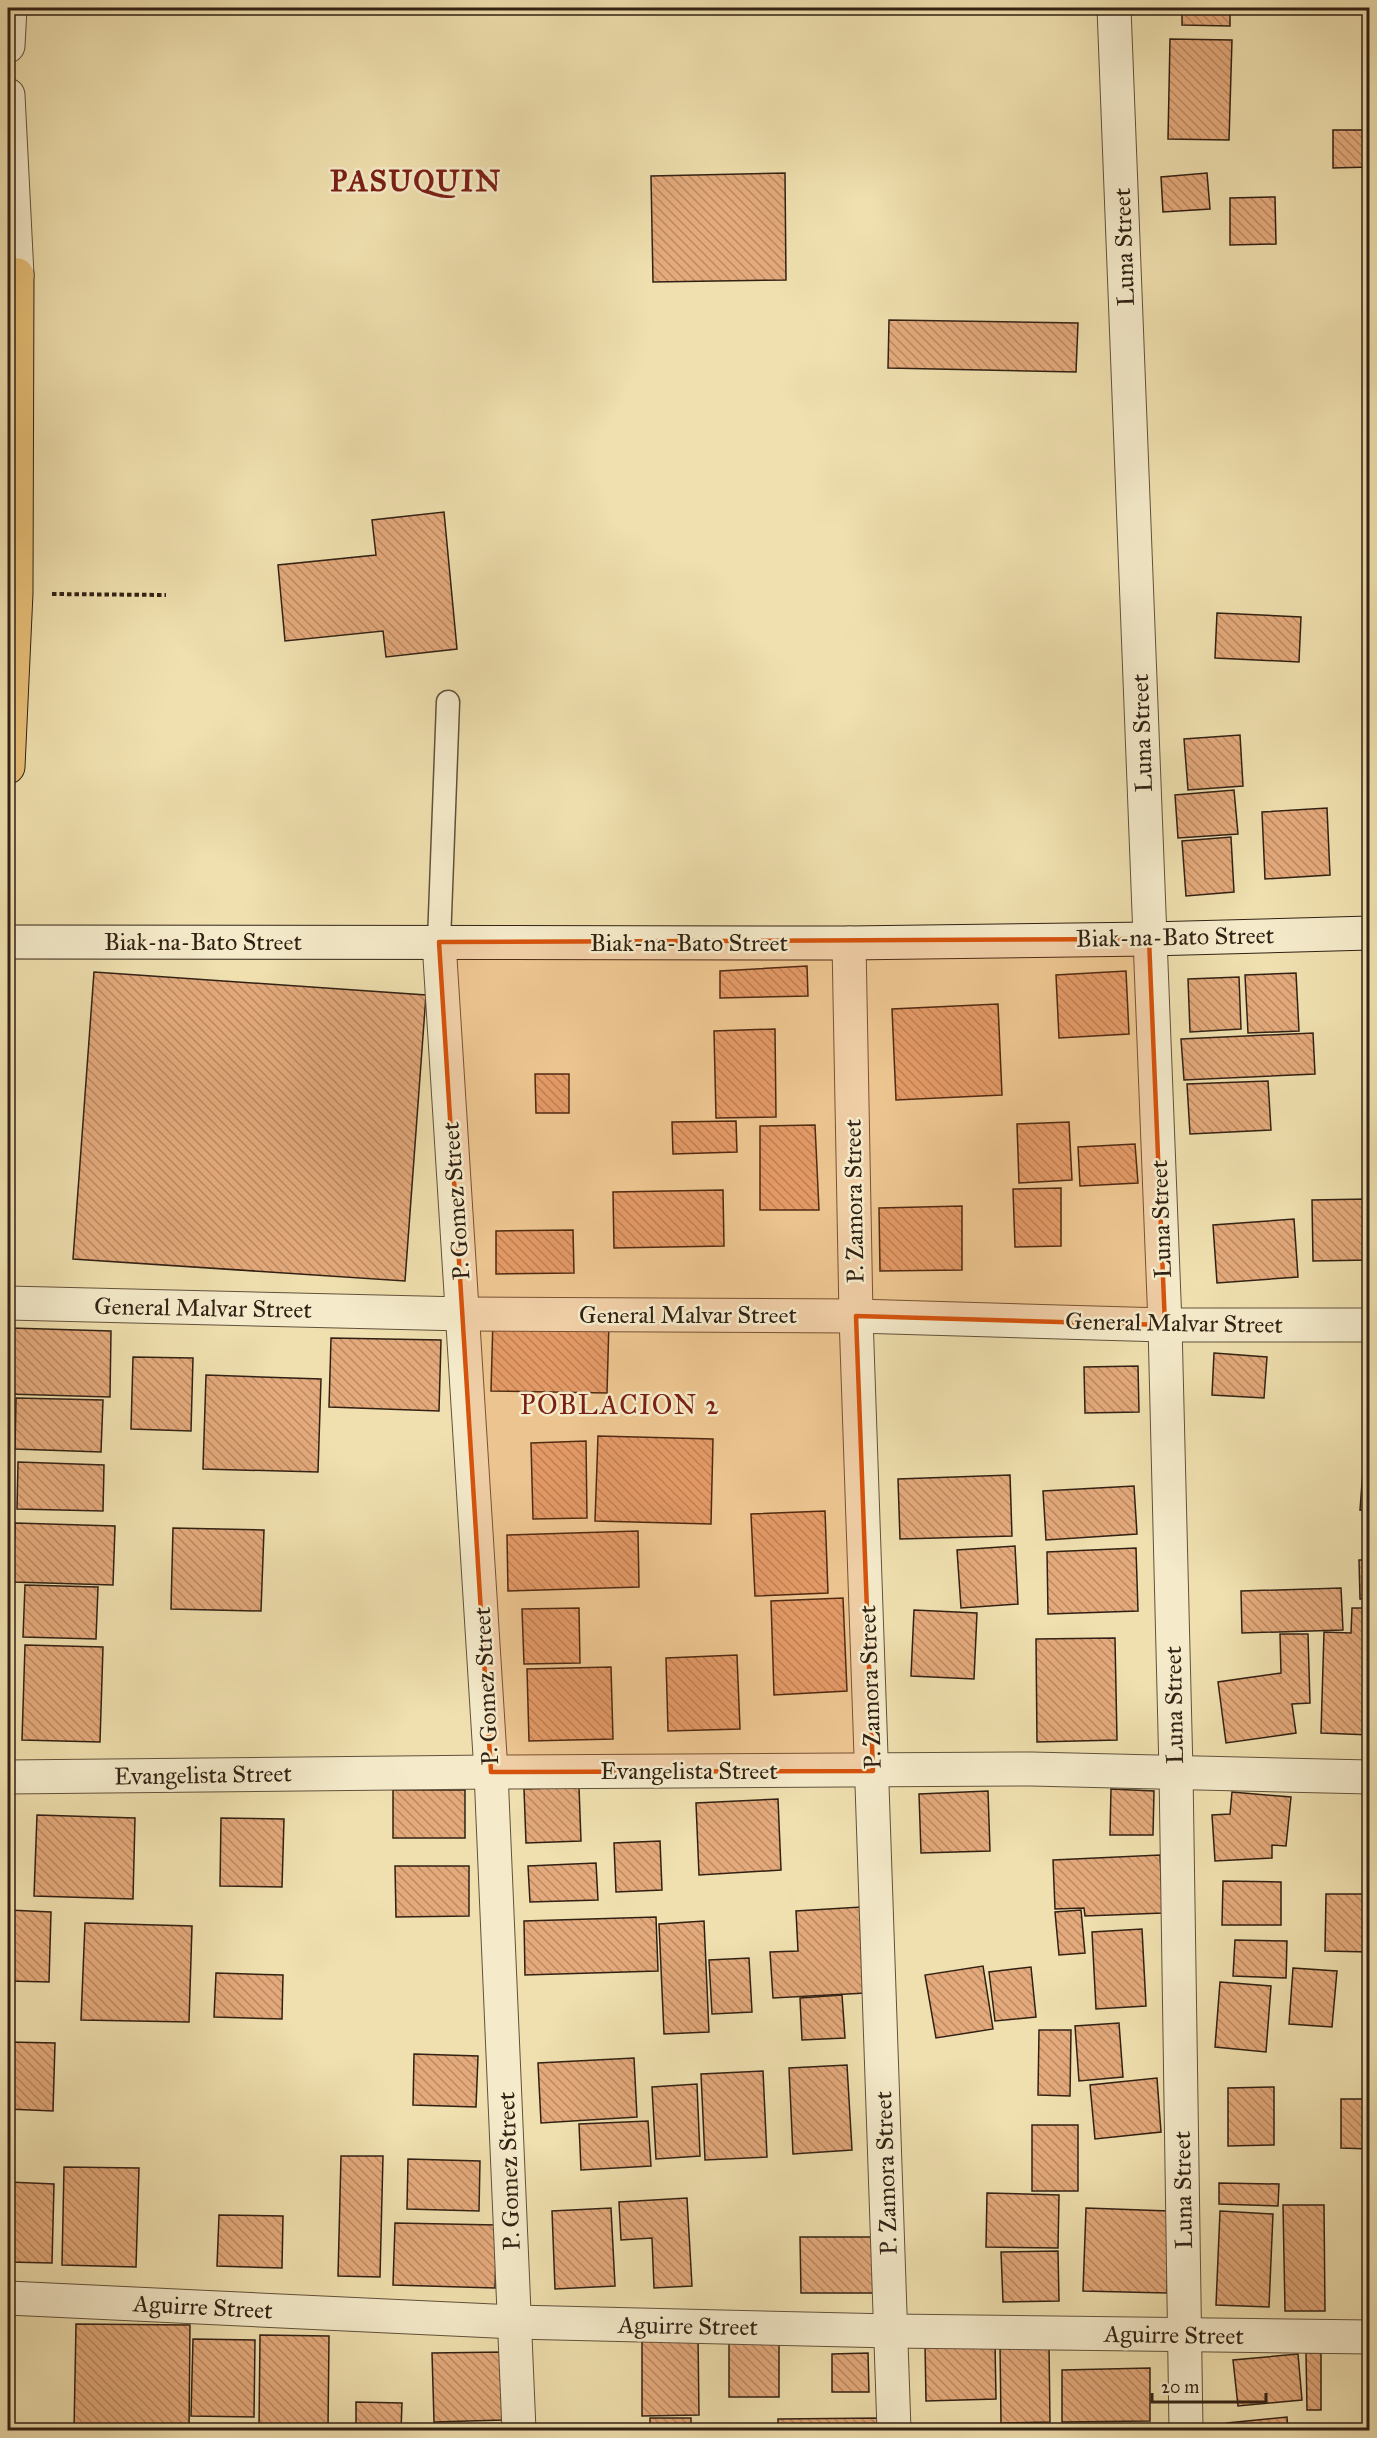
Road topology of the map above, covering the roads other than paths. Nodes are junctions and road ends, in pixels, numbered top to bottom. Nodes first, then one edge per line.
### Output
1 (10, 8) edge
2 (1114, 8) edge
3 (8, 46) edge
4 (8, 95) edge
5 (12, 274) edge
6 (448, 702) dead end
7 (8, 767) edge
8 (1370, 933) edge
9 (1149, 939) junction
10 (8, 942) edge
11 (439, 942) junction
12 (849, 943) junction
13 (8, 1303) edge
14 (464, 1314) junction
15 (856, 1316) junction
16 (1166, 1324) junction
17 (1370, 1325) edge
18 (873, 1771) junction
19 (491, 1772) junction
20 (1176, 1772) junction
21 (8, 1777) edge
22 (1370, 1778) edge
23 (8, 2298) edge
24 (515, 2322) junction
25 (892, 2331) junction
26 (1185, 2335) junction
27 (1370, 2337) edge
28 (519, 2430) edge
29 (894, 2430) edge
30 (1186, 2430) edge

1 - 3 street
2 - 9 street, Luna Street
4 - 5 street
5 - 7 main road
6 - 11 lane
8 - 9 street, Biak-na-Bato Street
9 - 12 street, Biak-na-Bato Street
9 - 16 street, Luna Street
10 - 11 street, Biak-na-Bato Street
11 - 12 street, Biak-na-Bato Street
11 - 14 street, P. Gomez Street
12 - 15 street, P. Zamora Street
13 - 14 street, General Malvar Street
14 - 15 street, General Malvar Street
14 - 19 street, P. Gomez Street
15 - 16 street, General Malvar Street
15 - 18 street, P. Zamora Street
16 - 17 street, General Malvar Street
16 - 20 street, Luna Street
18 - 19 street, Evangelista Street
18 - 20 street, Evangelista Street
18 - 25 street, P. Zamora Street
19 - 21 street, Evangelista Street
19 - 24 street, P. Gomez Street
20 - 22 street, Evangelista Street
20 - 26 street, Luna Street
23 - 24 street, Aguirre Street
24 - 25 street, Aguirre Street
24 - 28 street, P. Gomez Street
25 - 26 street, Aguirre Street
25 - 29 street, P. Zamora Street
26 - 27 street, Aguirre Street
26 - 30 street, Luna Street

